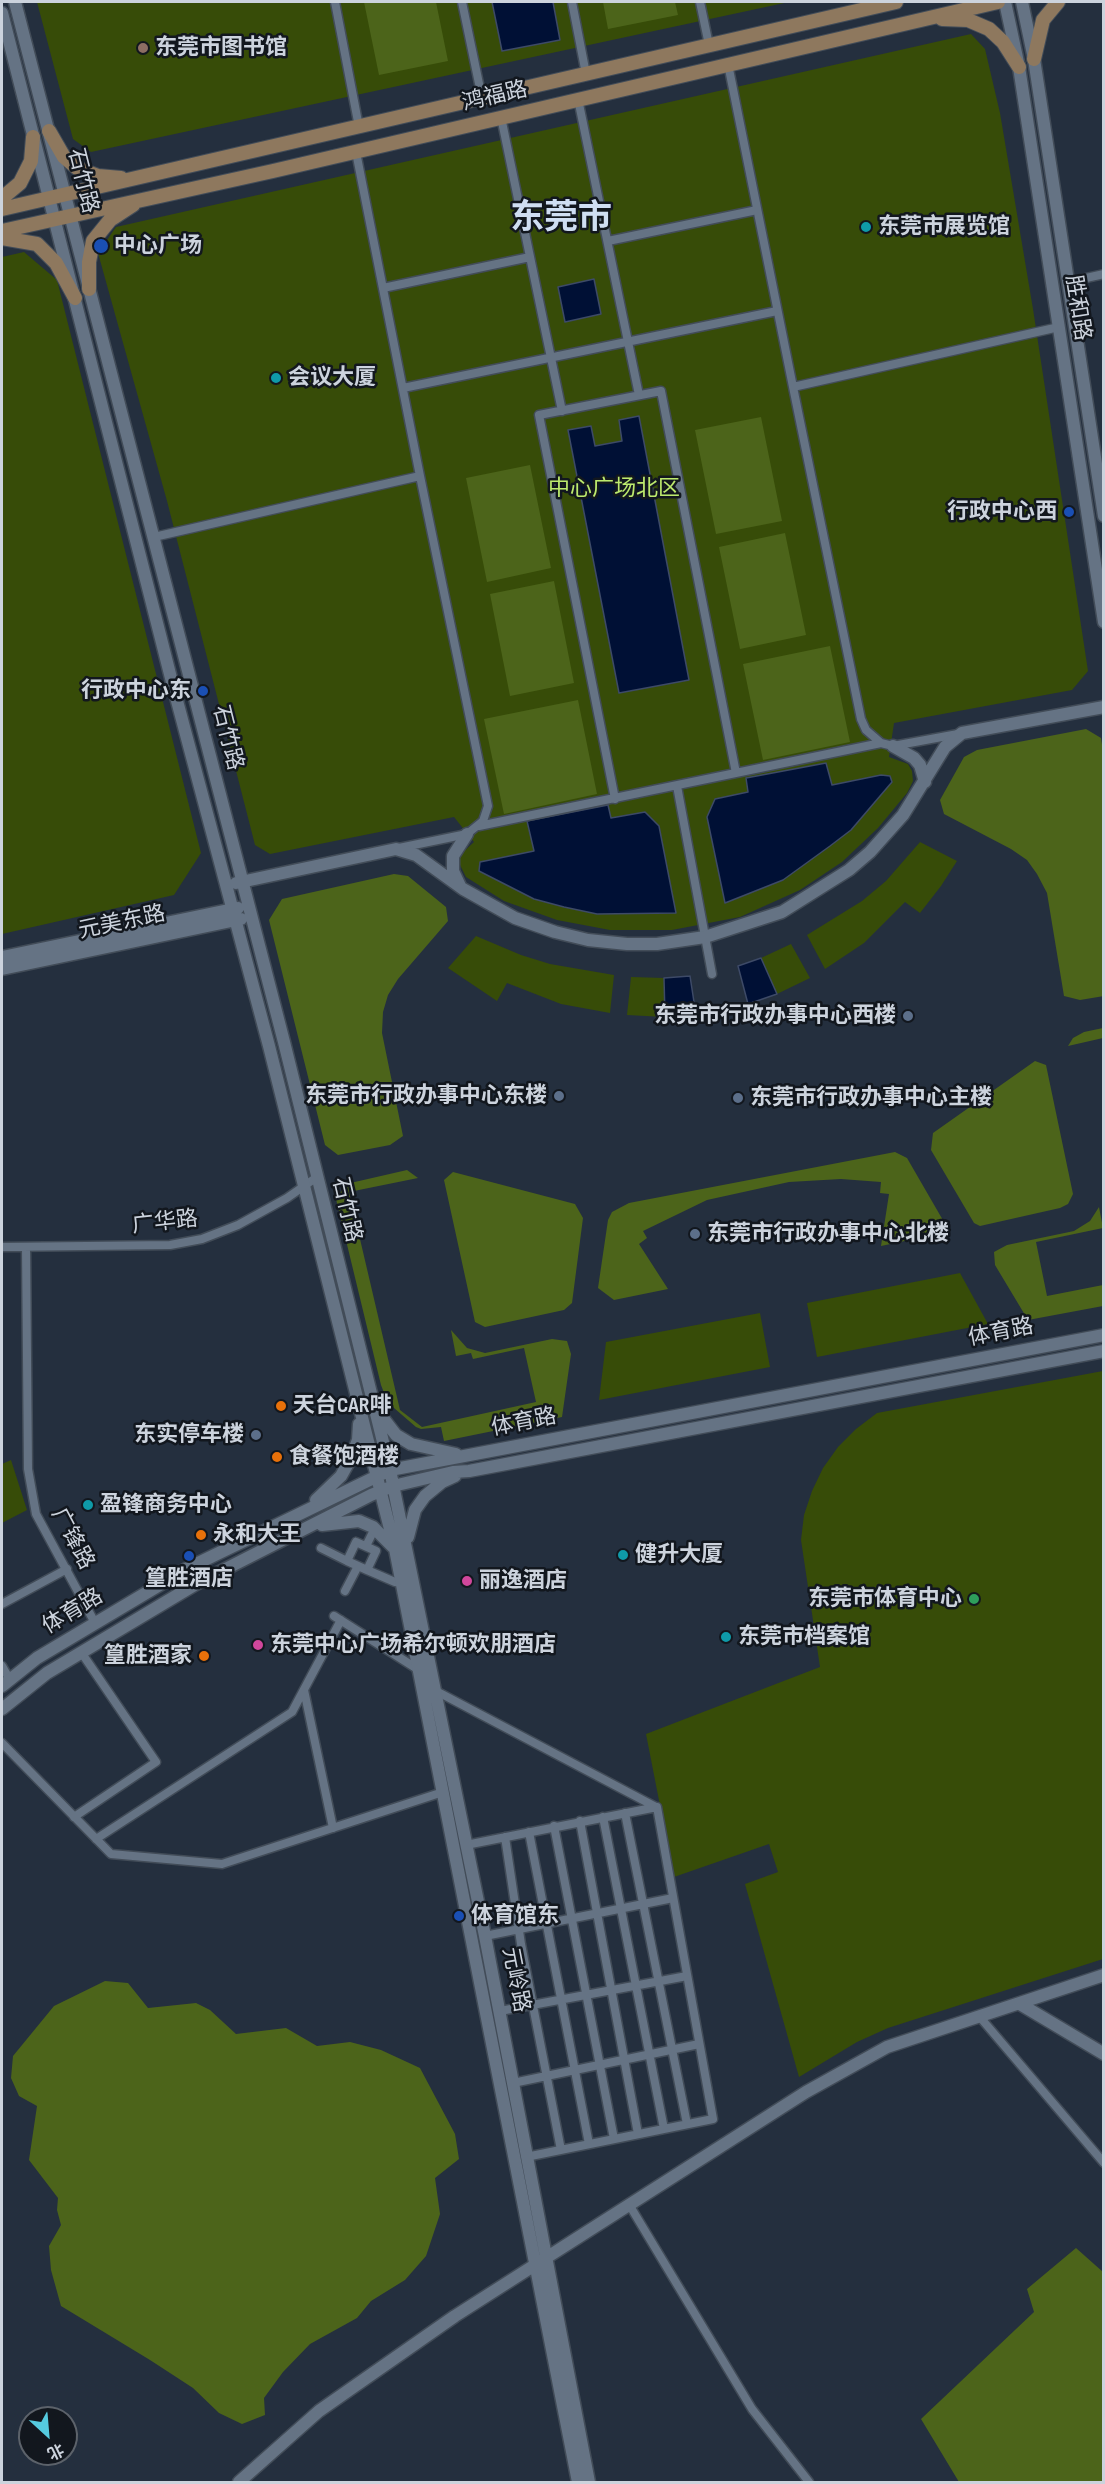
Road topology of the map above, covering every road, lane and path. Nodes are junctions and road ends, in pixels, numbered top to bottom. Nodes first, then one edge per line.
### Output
1 (15, 2) edge
2 (335, 2) edge
3 (462, 2) edge
4 (572, 2) edge
5 (700, 2) edge
6 (896, 2) edge
7 (998, 2) edge
8 (1005, 2) edge
9 (1022, 2) edge
10 (1058, 2) edge
11 (2, 13) edge
12 (925, 18) junction
13 (709, 45) junction
14 (1034, 59) junction
15 (728, 64) junction
16 (1019, 67) junction
17 (586, 74) junction
18 (482, 98) junction
19 (578, 99) junction
20 (501, 117) junction
21 (359, 127) junction
22 (49, 131) junction
23 (33, 137) junction
24 (356, 152) junction
25 (132, 179) junction
26 (64, 195) junction
27 (2, 198) edge
28 (49, 198) junction
29 (139, 200) junction
30 (2, 208) edge
31 (757, 210) junction
32 (69, 216) junction
33 (54, 219) junction
34 (2, 231) edge
35 (2, 238) edge
36 (608, 241) junction
37 (530, 257) junction
38 (1104, 274) edge
39 (1068, 282) junction
40 (383, 288) junction
41 (89, 289) junction
42 (75, 298) junction
43 (777, 311) junction
44 (1059, 327) junction
45 (628, 341) junction
46 (550, 357) junction
47 (793, 387) junction
48 (403, 388) junction
49 (639, 395) junction
50 (562, 411) junction
51 (420, 476) junction
52 (1104, 516) edge
53 (154, 537) junction
54 (1104, 622) edge
55 (1104, 707) edge
56 (962, 733) junction
57 (887, 745) junction
58 (736, 774) junction
59 (925, 782) junction
60 (677, 786) junction
61 (615, 799) junction
62 (472, 830) junction
63 (396, 849) junction
64 (242, 882) junction
65 (226, 885) junction
66 (462, 889) junction
67 (249, 911) junction
68 (234, 915) junction
69 (705, 937) junction
70 (2, 957) edge
71 (2, 969) edge
72 (712, 974) dead end
73 (317, 1177) junction
74 (302, 1186) junction
75 (2, 1247) edge
76 (26, 1247) junction
77 (1104, 1335) edge
78 (1104, 1351) edge
79 (373, 1405) junction
80 (360, 1410) junction
81 (466, 1456) junction
82 (390, 1470) junction
83 (469, 1471) junction
84 (377, 1477) junction
85 (387, 1488) junction
86 (296, 1514) junction
87 (303, 1530) junction
88 (372, 1534) dead end
89 (366, 1546) junction
90 (321, 1548) dead end
91 (401, 1548) junction
92 (347, 1561) junction
93 (358, 1566) junction
94 (67, 1569) junction
95 (367, 1570) junction
96 (395, 1582) dead end
97 (345, 1591) dead end
98 (2, 1604) edge
99 (95, 1623) junction
100 (81, 1652) junction
101 (2, 1666) edge
102 (419, 1670) junction
103 (6, 1683) edge
104 (304, 1690) junction
105 (436, 1691) junction
106 (2, 1709) edge
107 (2, 1743) edge
108 (443, 1792) junction
109 (657, 1807) junction
110 (625, 1813) junction
111 (74, 1816) junction
112 (603, 1817) junction
113 (580, 1821) junction
114 (554, 1826) junction
115 (333, 1828) junction
116 (529, 1832) junction
117 (505, 1837) junction
118 (96, 1839) junction
119 (466, 1845) junction
120 (673, 1898) junction
121 (643, 1904) junction
122 (621, 1908) junction
123 (597, 1912) junction
124 (572, 1917) junction
125 (546, 1922) junction
126 (519, 1928) junction
127 (485, 1936) junction
128 (687, 1976) junction
129 (1104, 1976) edge
130 (658, 1982) junction
131 (636, 1986) junction
132 (611, 1990) junction
133 (587, 1995) junction
134 (561, 2000) junction
135 (1020, 2004) junction
136 (533, 2005) junction
137 (500, 2011) junction
138 (979, 2016) junction
139 (699, 2044) junction
140 (672, 2050) junction
141 (1104, 2054) edge
142 (650, 2055) junction
143 (624, 2060) junction
144 (600, 2065) junction
145 (575, 2070) junction
146 (547, 2076) junction
147 (513, 2083) junction
148 (687, 2124) junction
149 (664, 2129) junction
150 (638, 2134) junction
151 (614, 2139) junction
152 (589, 2144) junction
153 (561, 2150) junction
154 (526, 2157) junction
155 (1104, 2163) edge
156 (630, 2206) junction
157 (541, 2262) junction
158 (238, 2482) edge
159 (578, 2482) edge
160 (589, 2482) edge
161 (809, 2482) edge

1 - 22 street, 石竹路
2 - 21 street
3 - 18 street
4 - 17 street
5 - 13 street
6 - 13 main road, 鸿福路
7 - 12 main road, 鸿福路
8 - 16 street, 胜和路
9 - 14 street, 胜和路
10 - 14 main road
11 - 23 street, 石竹路
12 - 15 main road, 鸿福路
12 - 16 main road
13 - 17 main road, 鸿福路
14 - 39 street, 胜和路
15 - 19 main road, 鸿福路
15 - 31 street
16 - 44 street, 胜和路
17 - 18 main road, 鸿福路
18 - 21 main road, 鸿福路
19 - 20 main road, 鸿福路
19 - 36 street
20 - 24 main road, 鸿福路
20 - 37 street
21 - 25 main road, 鸿福路
22 - 25 main road
22 - 26 street, 石竹路
23 - 27 main road
23 - 28 street, 石竹路
24 - 29 main road, 鸿福路
24 - 40 street
25 - 26 main road, 鸿福路
26 - 28 main road, 鸿福路
26 - 32 street, 石竹路
28 - 30 main road, 鸿福路
28 - 33 street, 石竹路
29 - 32 main road, 鸿福路
29 - 41 main road
31 - 36 street
31 - 43 street
32 - 33 main road, 鸿福路
32 - 41 street, 石竹路
33 - 34 main road, 鸿福路
33 - 42 street, 石竹路
35 - 42 main road
36 - 45 street
37 - 40 street
37 - 46 street
38 - 39 street
39 - 52 street, 胜和路
40 - 48 street
41 - 53 street, 石竹路
42 - 65 street, 石竹路
43 - 45 street
43 - 47 street
44 - 47 street
44 - 54 street, 胜和路
45 - 46 street
45 - 49 street
46 - 48 street
46 - 50 street
47 - 57 street
48 - 51 street
49 - 50 street
49 - 58 street
50 - 61 street
51 - 53 street
51 - 62 street
53 - 64 street, 石竹路
55 - 56 street
56 - 57 street
56 - 59 street
57 - 58 street
57 - 59 street
58 - 60 street
59 - 69 street
60 - 61 street
60 - 69 street
61 - 62 street
62 - 63 street
62 - 66 street
63 - 64 street
63 - 66 street
64 - 65 street
64 - 67 street, 石竹路
65 - 68 street, 石竹路
66 - 69 street
67 - 68 street, 元美东路
67 - 73 street, 石竹路
68 - 70 street, 元美东路
68 - 71 street, 元美东路
68 - 74 street, 石竹路
69 - 72 street
73 - 74 street, 广华路
73 - 79 street, 石竹路
74 - 76 street, 广华路
74 - 80 street, 石竹路
75 - 76 street, 广华路
76 - 94 street, 广锋路
77 - 81 street, 体育路
78 - 83 street, 体育路
79 - 81 street
79 - 82 street, 石竹路
80 - 84 street, 石竹路
80 - 86 street
81 - 82 street, 体育路
82 - 84 street, 体育路
82 - 85 street, 石竹路
83 - 85 street, 体育路
83 - 91 street
84 - 85 street, 石竹路
84 - 86 street, 体育路
85 - 87 street, 体育路
85 - 91 street, 元岭路
86 - 99 street, 体育路
87 - 91 street
87 - 100 street, 体育路
88 - 89 street
89 - 92 street
89 - 95 street
90 - 92 street
91 - 102 street, 元岭路
91 - 105 street, 元岭路
92 - 93 street
93 - 95 street
93 - 97 street
94 - 98 street
94 - 99 street, 广锋路
95 - 96 street
99 - 103 street, 体育路
100 - 106 street, 体育路
100 - 111 street
101 - 103 street
102 - 104 street
102 - 108 street, 元岭路
104 - 115 street
104 - 118 street
105 - 109 street
105 - 119 street, 元岭路
107 - 111 street
108 - 115 street
108 - 157 street, 元岭路
109 - 110 street
109 - 120 street
110 - 112 street
110 - 121 street
111 - 118 street
112 - 113 street
112 - 122 street
113 - 114 street
113 - 123 street
114 - 116 street
114 - 124 street
115 - 118 street
116 - 117 street
116 - 125 street
117 - 119 street
117 - 126 street
119 - 127 street, 元岭路
120 - 121 street
120 - 128 street
121 - 122 street
121 - 130 street
122 - 123 street
122 - 131 street
123 - 124 street
123 - 132 street
124 - 125 street
124 - 133 street
125 - 126 street
125 - 134 street
126 - 127 street
126 - 136 street
127 - 137 street, 元岭路
128 - 130 street
128 - 139 street
129 - 135 street
130 - 131 street
130 - 140 street
131 - 132 street
131 - 142 street
132 - 133 street
132 - 143 street
133 - 134 street
133 - 144 street
134 - 136 street
134 - 145 street
135 - 138 street
135 - 141 street
136 - 137 street
136 - 146 street
137 - 147 street, 元岭路
138 - 155 street
138 - 156 street
139 - 140 street
139 - 148 street
140 - 142 street
140 - 148 street
142 - 143 street
142 - 149 street
143 - 144 street
143 - 150 street
144 - 145 street
144 - 151 street
145 - 146 street
145 - 152 street
146 - 147 street
146 - 153 street
147 - 154 street, 元岭路
148 - 149 street
149 - 150 street
150 - 151 street
151 - 152 street
152 - 153 street
153 - 154 street
154 - 157 street, 元岭路
156 - 157 street
156 - 161 street
157 - 158 street
157 - 159 street, 元岭路
157 - 160 street, 元岭路

